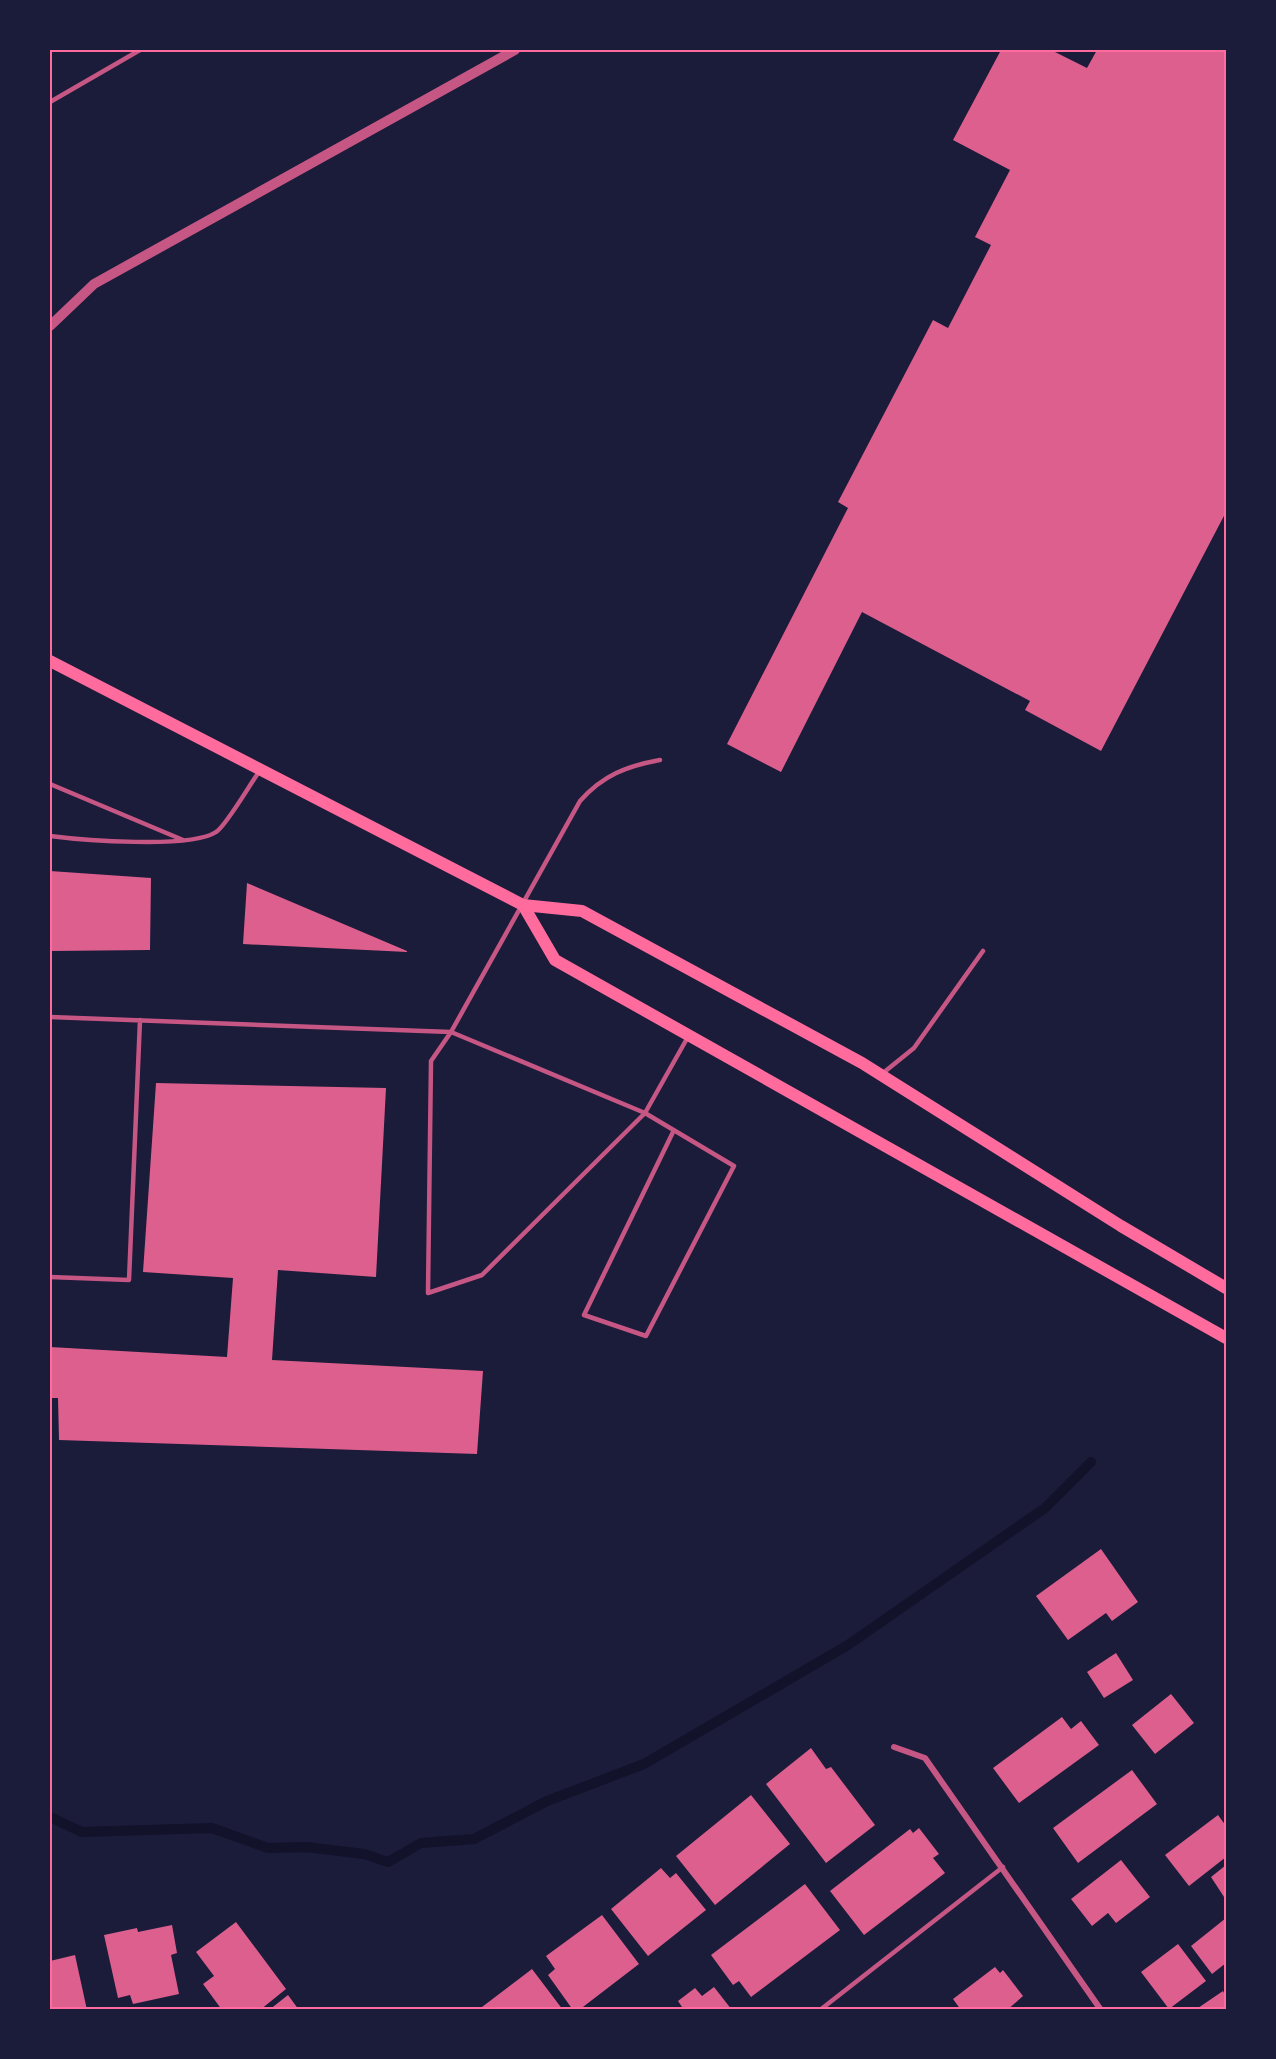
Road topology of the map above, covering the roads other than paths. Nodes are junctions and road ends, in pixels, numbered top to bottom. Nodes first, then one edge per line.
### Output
1 (140, 50) edge
2 (515, 50) edge
3 (50, 102) edge
4 (50, 326) edge
5 (50, 661) edge
6 (660, 760) dead end
7 (261, 770) junction
8 (50, 784) edge
9 (50, 836) edge
10 (186, 841) junction
11 (523, 905) junction
12 (983, 951) dead end
13 (50, 1017) edge
14 (140, 1020) junction
15 (451, 1032) junction
16 (689, 1035) junction
17 (880, 1075) junction
18 (645, 1113) junction
19 (674, 1130) junction
20 (50, 1277) edge
21 (1227, 1288) edge
22 (1227, 1338) edge
23 (894, 1747) dead end
24 (1003, 1867) junction
25 (820, 2010) edge
26 (1101, 2010) edge

1 - 3 lane
2 - 4 street
5 - 7 main road
6 - 11 lane
7 - 10 lane
7 - 11 main road
8 - 10 lane
9 - 10 lane
11 - 15 lane
11 - 16 main road
11 - 17 main road
12 - 17 lane
13 - 14 lane
14 - 15 lane
14 - 20 lane
15 - 18 lane
15 - 18 lane
16 - 18 lane
16 - 22 main road
17 - 21 main road
18 - 19 lane
19 - 19 lane
23 - 24 street
24 - 25 lane
24 - 26 street

